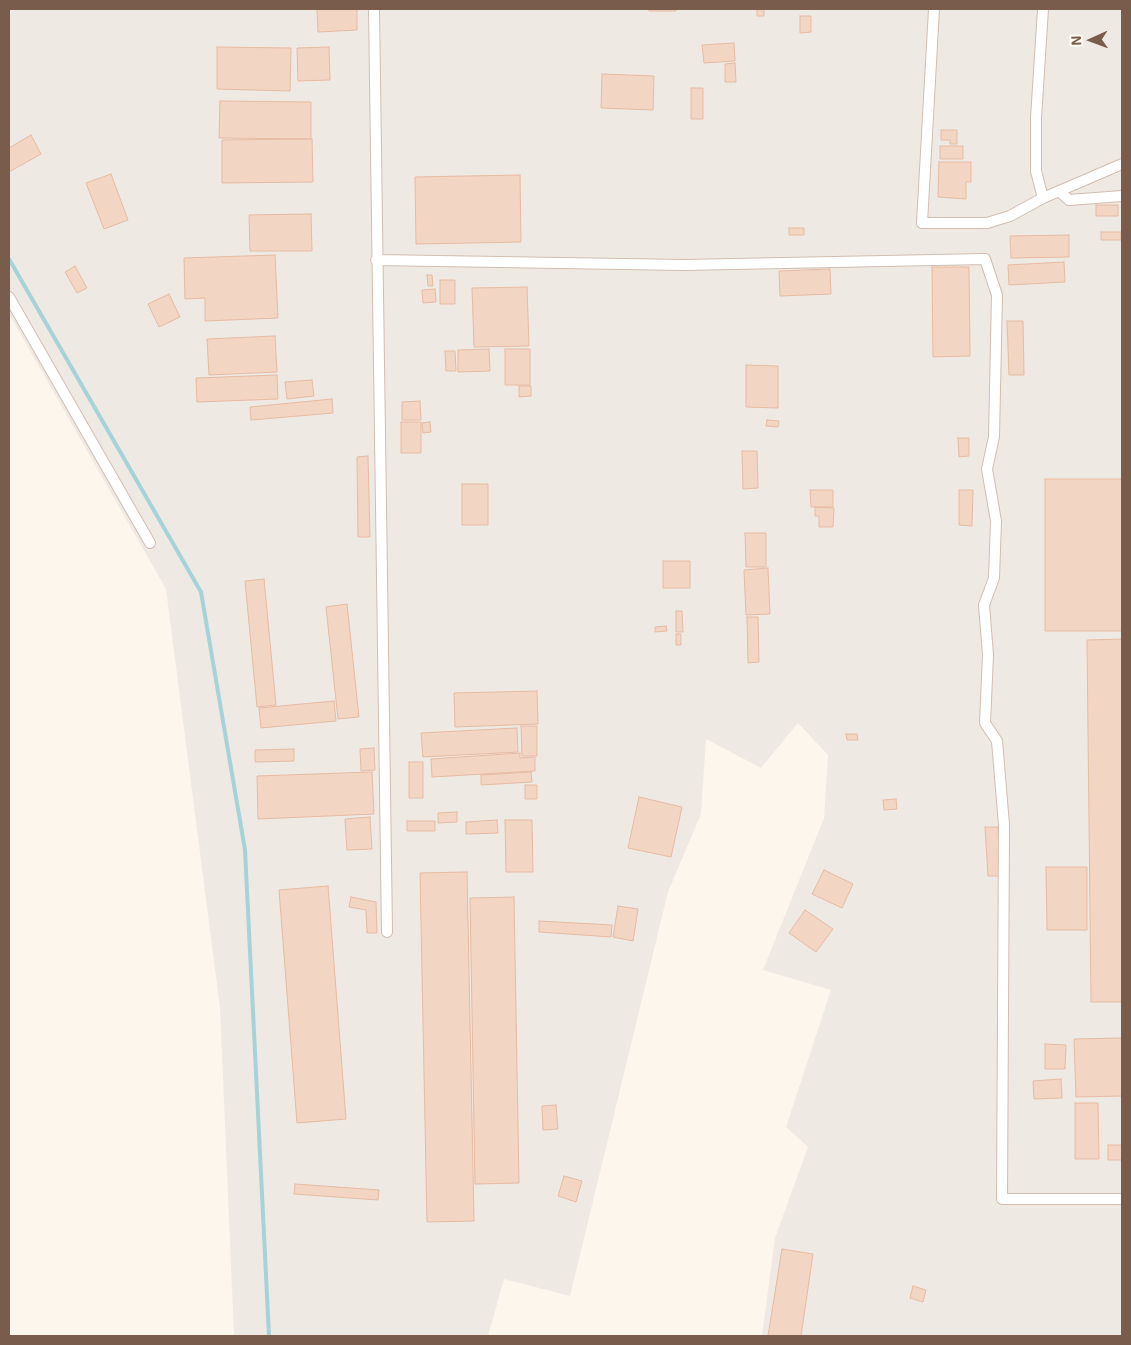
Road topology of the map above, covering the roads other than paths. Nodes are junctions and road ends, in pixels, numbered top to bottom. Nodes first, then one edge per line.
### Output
1 (374, 9) edge
2 (934, 9) edge
3 (1043, 9) edge
4 (1122, 164) edge
5 (1059, 191) junction
6 (1122, 196) edge
7 (1043, 198) junction
8 (376, 260) junction
9 (9, 297) edge
10 (150, 543) dead end
11 (386, 932) dead end
12 (1122, 1199) edge

1 - 8 street
2 - 7 street
3 - 7 street
4 - 5 street
5 - 6 street
5 - 7 street
8 - 11 street
8 - 12 street
9 - 10 street

